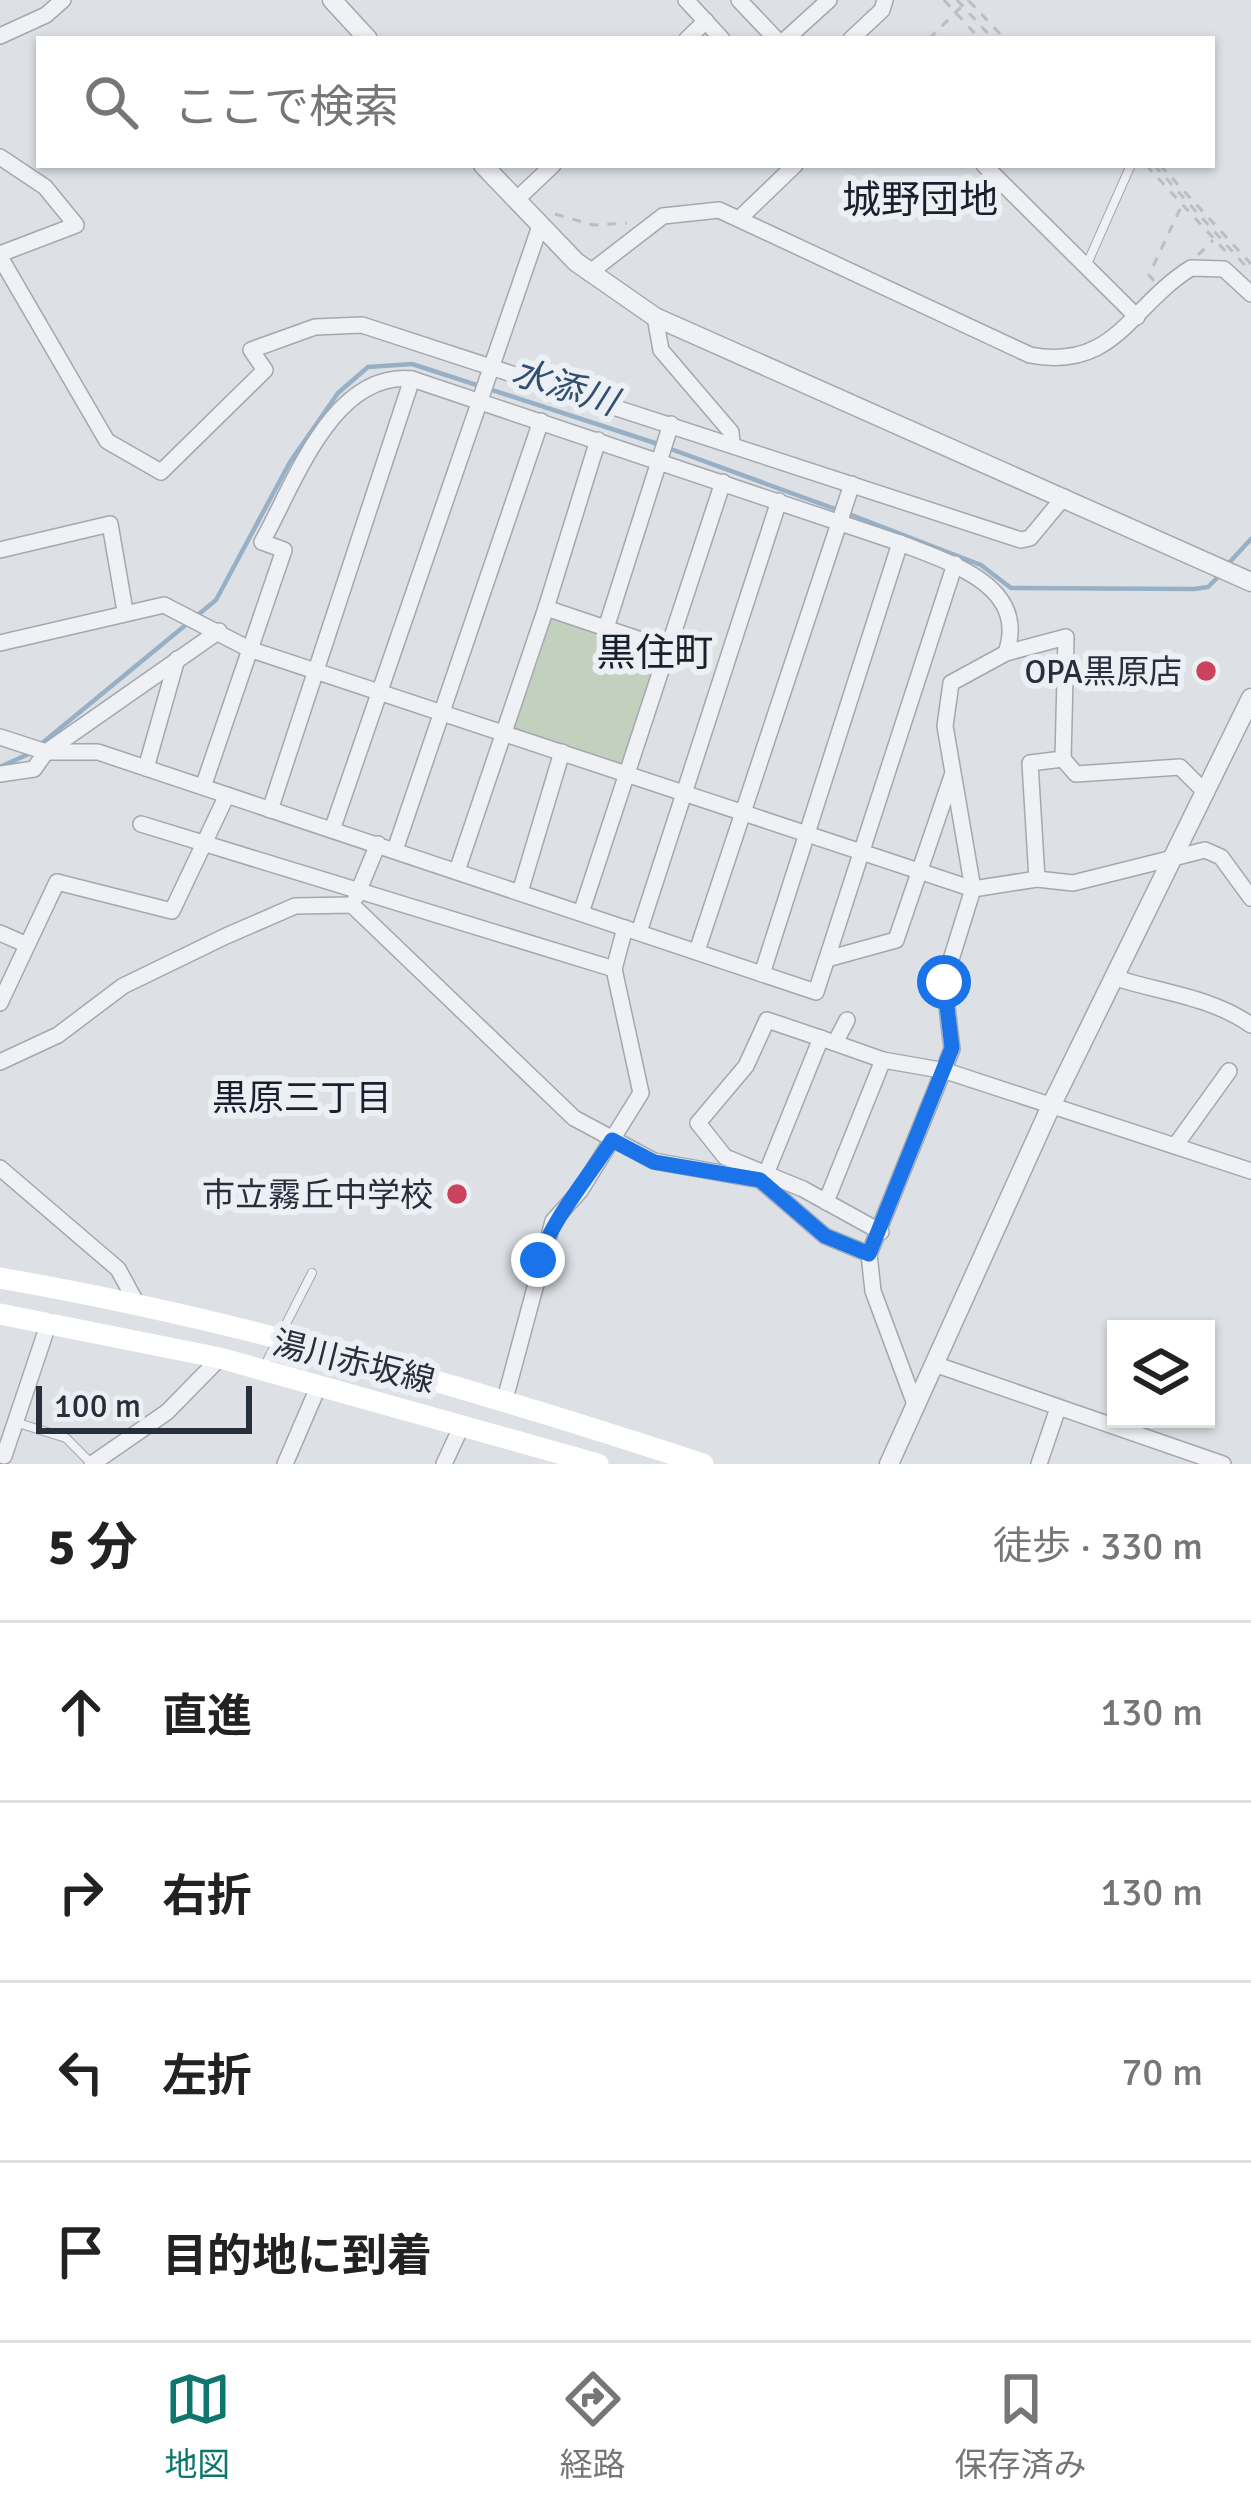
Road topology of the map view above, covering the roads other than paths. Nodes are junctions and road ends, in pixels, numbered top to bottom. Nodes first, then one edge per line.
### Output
1 (63, 0) edge
2 (332, 0) edge
3 (686, 0) edge
4 (740, 0) edge
5 (829, 0) edge
6 (885, 0) edge
7 (706, 21) junction
8 (365, 36) edge
9 (690, 36) edge
10 (719, 36) edge
11 (773, 36) edge
12 (789, 36) edge
13 (854, 36) edge
14 (0, 37) edge
15 (0, 157) edge
16 (487, 168) edge
17 (550, 168) edge
18 (792, 168) edge
19 (987, 168) edge
20 (1129, 168) edge
21 (516, 200) junction
22 (740, 218) junction
23 (544, 219) junction
24 (0, 256) edge
25 (1086, 267) junction
26 (589, 274) junction
27 (1251, 293) edge
28 (655, 316) junction
29 (1137, 317) junction
30 (412, 379) junction
31 (484, 385) junction
32 (541, 421) junction
33 (671, 424) junction
34 (598, 440) junction
35 (732, 443) junction
36 (659, 460) junction
37 (722, 482) junction
38 (852, 484) junction
39 (1064, 497) junction
40 (779, 501) junction
41 (843, 514) junction
42 (900, 543) junction
43 (0, 550) edge
44 (955, 564) junction
45 (1251, 582) edge
46 (546, 608) junction
47 (125, 610) junction
48 (606, 628) junction
49 (219, 631) junction
50 (0, 643) edge
51 (249, 649) junction
52 (668, 649) junction
53 (1006, 653) junction
54 (177, 659) junction
55 (314, 671) junction
56 (379, 693) junction
57 (1251, 698) edge
58 (441, 713) junction
59 (502, 733) junction
60 (0, 737) edge
61 (46, 752) junction
62 (562, 752) junction
63 (1063, 759) junction
64 (146, 768) junction
65 (952, 773) junction
66 (0, 774) edge
67 (627, 774) junction
68 (203, 787) junction
69 (684, 793) junction
70 (1205, 793) junction
71 (227, 795) junction
72 (270, 810) junction
73 (742, 814) junction
74 (141, 824) dead end
75 (332, 830) junction
76 (805, 833) junction
77 (205, 842) junction
78 (387, 847) junction
79 (863, 853) junction
80 (1176, 860) junction
81 (457, 871) junction
82 (918, 871) junction
83 (1037, 879) junction
84 (973, 889) junction
85 (520, 892) junction
86 (356, 898) junction
87 (1251, 898) edge
88 (581, 913) junction
89 (632, 930) junction
90 (0, 933) edge
91 (25, 944) junction
92 (697, 951) junction
93 (827, 959) junction
94 (614, 969) junction
95 (762, 974) junction
96 (1116, 978) junction
97 (0, 1004) edge
98 (847, 1020) dead end
99 (1251, 1025) edge
100 (828, 1040) junction
101 (884, 1060) junction
102 (0, 1062) edge
103 (946, 1071) junction
104 (1228, 1071) dead end
105 (1051, 1106) junction
106 (612, 1140) junction
107 (1174, 1146) junction
108 (0, 1168) edge
109 (1251, 1171) edge
110 (766, 1174) junction
111 (826, 1202) junction
112 (881, 1232) junction
113 (869, 1254) junction
114 (312, 1273) dead end
115 (0, 1278) edge
116 (136, 1302) junction
117 (0, 1314) edge
118 (49, 1322) junction
119 (274, 1340) junction
120 (220, 1358) junction
121 (937, 1365) junction
122 (262, 1370) junction
123 (319, 1384) junction
124 (505, 1399) junction
125 (916, 1407) junction
126 (1058, 1408) junction
127 (18, 1423) junction
128 (462, 1425) junction
129 (4, 1456) dead end
130 (92, 1464) edge
131 (285, 1464) edge
132 (444, 1464) edge
133 (598, 1464) edge
134 (703, 1464) edge
135 (889, 1464) edge
136 (1039, 1464) edge
137 (1222, 1464) edge

1 - 14 street
2 - 8 street
3 - 7 street
4 - 11 street
5 - 12 street
6 - 13 street
7 - 9 street
7 - 10 street
15 - 24 street
16 - 21 street
17 - 21 street
18 - 22 street
19 - 25 street
20 - 25 lane
21 - 23 street
22 - 26 street
22 - 29 street
23 - 26 street
23 - 31 street
24 - 31 street
25 - 29 street
26 - 28 street
27 - 29 street
28 - 35 street
28 - 39 street
30 - 31 street
30 - 51 street
30 - 55 street
31 - 32 street
31 - 33 street
31 - 56 street
32 - 34 street
32 - 58 street
33 - 35 street
33 - 36 street
34 - 36 street
34 - 46 street
35 - 38 street
36 - 37 street
36 - 48 street
37 - 40 street
37 - 52 street
38 - 39 street
38 - 41 street
39 - 45 street
40 - 41 street
40 - 69 street
41 - 42 street
41 - 73 street
42 - 44 street
42 - 76 street
43 - 47 street
44 - 53 street
44 - 79 street
46 - 48 street
46 - 59 street
47 - 49 street
47 - 50 street
48 - 52 street
49 - 51 street
49 - 54 street
51 - 55 street
51 - 68 street
52 - 67 street
53 - 63 street
53 - 65 street
54 - 61 street
54 - 64 street
55 - 56 street
55 - 72 street
56 - 58 street
56 - 75 street
57 - 70 street
58 - 59 street
58 - 78 street
59 - 62 street
59 - 81 street
60 - 61 street
61 - 64 street
61 - 66 street
62 - 67 street
62 - 85 street
63 - 70 street
63 - 83 street
64 - 68 street
65 - 82 street
65 - 84 street
67 - 69 street
67 - 88 street
68 - 71 street
69 - 73 street
69 - 89 street
70 - 80 street
71 - 72 street
71 - 77 street
72 - 75 street
73 - 76 street
73 - 92 street
74 - 77 street
75 - 78 street
76 - 79 street
76 - 95 street
77 - 86 street
77 - 91 street
78 - 81 street
78 - 86 street
79 - 82 street
79 - 93 street
80 - 83 street
80 - 87 street
80 - 96 street
81 - 85 street
82 - 84 street
82 - 93 street
83 - 84 street
84 - 103 street
85 - 88 street
86 - 94 street
86 - 102 street
86 - 106 street
88 - 89 street
89 - 92 street
89 - 94 street
90 - 91 street
91 - 97 street
92 - 95 street
93 - 95 street
94 - 106 street
96 - 99 street
96 - 105 street
98 - 100 street
100 - 101 street
100 - 110 street
100 - 110 street
101 - 103 street
101 - 111 street
103 - 105 street
103 - 112 street
104 - 107 street
105 - 107 street
105 - 121 street
106 - 113 street
106 - 124 street
107 - 109 street
108 - 116 street
110 - 111 street
111 - 112 street
112 - 113 street
113 - 125 street
114 - 119 lane
115 - 116 main road, 湯川赤坂線
116 - 119 main road, 湯川赤坂線
117 - 118 main road, 湯川赤坂線
118 - 120 main road, 湯川赤坂線
118 - 127 street
119 - 122 lane
119 - 124 main road, 湯川赤坂線
120 - 122 main road, 湯川赤坂線
120 - 130 street
121 - 125 street
121 - 126 street
122 - 123 main road, 湯川赤坂線
123 - 128 main road, 湯川赤坂線
123 - 131 street
124 - 134 main road, 湯川赤坂線
125 - 135 street
126 - 136 street
126 - 137 street
127 - 129 street
127 - 130 lane
128 - 132 street
128 - 133 main road, 湯川赤坂線

